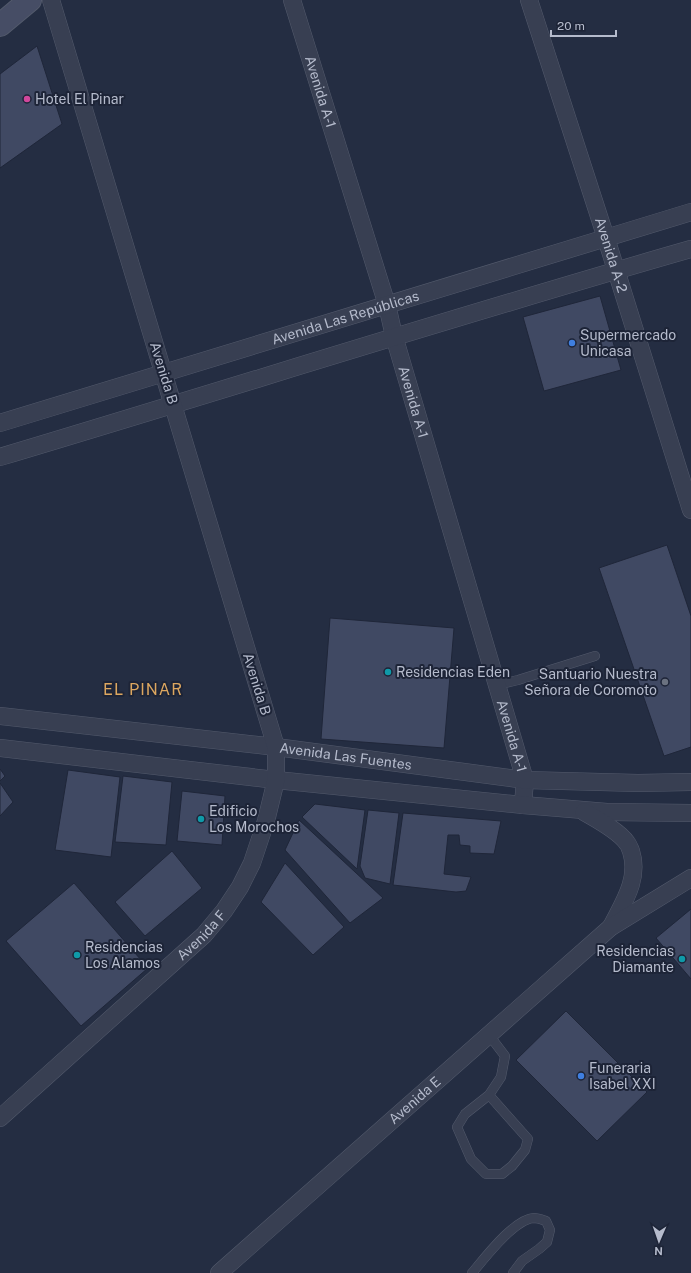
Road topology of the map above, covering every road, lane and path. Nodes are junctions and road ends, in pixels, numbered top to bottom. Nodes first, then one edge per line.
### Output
1 (30, 0) edge
2 (51, 0) edge
3 (292, 0) edge
4 (529, 0) edge
5 (0, 25) edge
6 (691, 212) edge
7 (606, 238) junction
8 (691, 249) edge
9 (615, 270) junction
10 (387, 305) junction
11 (394, 336) junction
12 (164, 373) junction
13 (174, 405) junction
14 (0, 423) edge
15 (0, 457) edge
16 (691, 510) edge
17 (595, 656) dead end
18 (497, 685) junction
19 (0, 716) edge
20 (276, 747) junction
21 (0, 748) edge
22 (276, 780) junction
23 (525, 780) junction
24 (691, 782) edge
25 (523, 806) junction
26 (580, 810) junction
27 (691, 812) edge
28 (691, 878) edge
29 (611, 928) junction
30 (488, 1035) junction
31 (489, 1095) junction
32 (0, 1118) edge
33 (219, 1273) edge
34 (472, 1273) edge
35 (513, 1273) edge

1 - 5 main road
2 - 12 street, Avenida B
3 - 10 street, Avenida A-1
4 - 7 street, Avenida A-2
6 - 7 street, Avenida Las Repúblicas
7 - 9 street, Avenida A-2
7 - 10 street, Avenida Las Repúblicas
8 - 9 street
9 - 11 street
9 - 16 street, Avenida A-2
10 - 11 street, Avenida A-1
10 - 12 street, Avenida Las Repúblicas
11 - 13 street
11 - 18 street, Avenida A-1
12 - 13 street, Avenida B
12 - 14 street, Avenida Las Repúblicas
13 - 15 street
13 - 20 street, Avenida B
17 - 18 lane
18 - 23 street, Avenida A-1
19 - 20 street, Avenida Las Fuentes
20 - 22 street, Avenida B
20 - 23 street, Avenida Las Fuentes
21 - 22 street
22 - 25 street
22 - 32 street, Avenida F
23 - 24 street, Avenida Las Fuentes
23 - 25 street, Avenida A-1
25 - 26 street
26 - 27 street
26 - 29 street, Avenida E
28 - 29 street, Avenida E
29 - 30 street, Avenida E
30 - 31 lane
30 - 33 street, Avenida E
31 - 31 lane
34 - 35 lane

